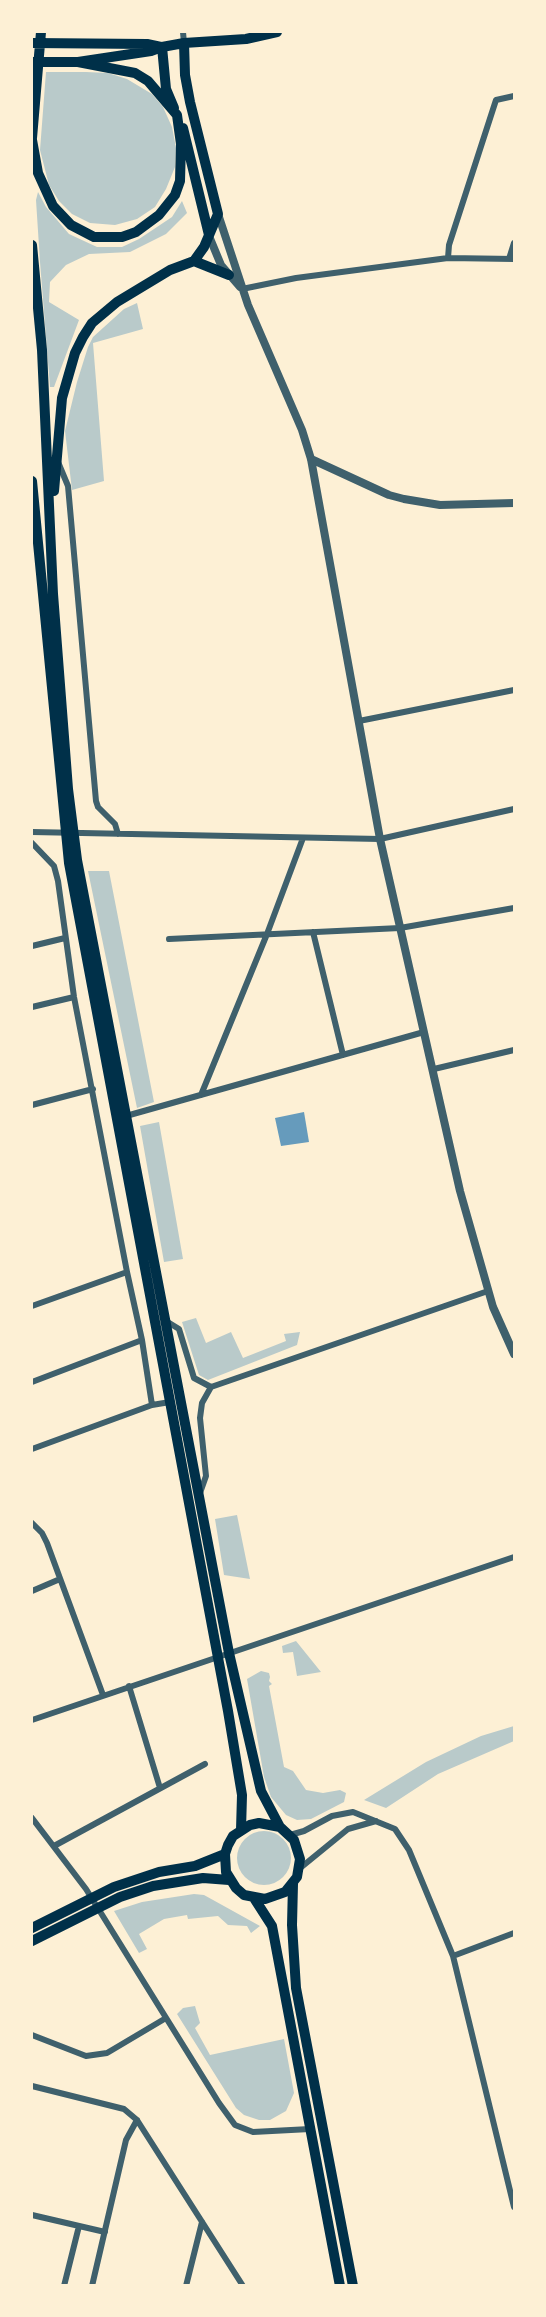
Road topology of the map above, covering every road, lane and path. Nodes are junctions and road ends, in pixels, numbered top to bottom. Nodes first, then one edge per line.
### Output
1 (41, 32) edge
2 (183, 32) edge
3 (277, 32) edge
4 (32, 43) edge
5 (184, 44) junction
6 (162, 47) junction
7 (32, 62) edge
8 (78, 62) junction
9 (514, 96) edge
10 (177, 115) junction
11 (32, 139) edge
12 (218, 214) junction
13 (209, 236) junction
14 (514, 243) edge
15 (32, 245) edge
16 (448, 258) junction
17 (512, 259) edge
18 (194, 261) junction
19 (229, 275) junction
20 (242, 289) junction
21 (311, 458) junction
22 (57, 459) junction
23 (32, 481) edge
24 (32, 495) edge
25 (514, 503) edge
26 (51, 530) junction
27 (514, 690) edge
28 (359, 721) junction
29 (514, 809) edge
30 (32, 832) edge
31 (69, 833) junction
32 (118, 834) junction
33 (303, 838) junction
34 (380, 839) junction
35 (32, 843) edge
36 (514, 908) edge
37 (400, 928) junction
38 (313, 932) junction
39 (267, 934) junction
40 (65, 938) junction
41 (169, 939) dead end
42 (32, 946) edge
43 (74, 997) junction
44 (32, 1007) edge
45 (424, 1032) junction
46 (514, 1050) edge
47 (343, 1055) junction
48 (434, 1069) junction
49 (93, 1089) junction
50 (201, 1096) junction
51 (32, 1105) edge
52 (121, 1118) junction
53 (127, 1272) junction
54 (488, 1291) junction
55 (32, 1306) edge
56 (166, 1321) junction
57 (142, 1340) junction
58 (514, 1354) edge
59 (32, 1382) edge
60 (211, 1387) junction
61 (170, 1402) junction
62 (152, 1405) junction
63 (32, 1449) edge
64 (199, 1495) junction
65 (32, 1523) edge
66 (514, 1557) edge
67 (60, 1579) junction
68 (32, 1591) edge
69 (229, 1653) junction
70 (218, 1657) junction
71 (129, 1686) junction
72 (103, 1695) junction
73 (32, 1720) edge
74 (205, 1763) dead end
75 (160, 1787) junction
76 (32, 1818) edge
77 (377, 1820) junction
78 (280, 1827) junction
79 (241, 1830) junction
80 (290, 1835) junction
81 (54, 1846) junction
82 (225, 1854) junction
83 (299, 1869) junction
84 (229, 1880) junction
85 (293, 1884) junction
86 (254, 1898) junction
87 (32, 1928) edge
88 (514, 1933) edge
89 (32, 1941) edge
90 (453, 1956) junction
91 (166, 2018) junction
92 (32, 2035) edge
93 (32, 2086) edge
94 (137, 2120) junction
95 (310, 2129) junction
96 (514, 2207) edge
97 (32, 2215) edge
98 (202, 2222) junction
99 (79, 2226) junction
100 (105, 2232) junction
101 (353, 2284) edge
102 (64, 2286) edge
103 (92, 2286) edge
104 (186, 2286) edge
105 (243, 2286) edge
106 (340, 2286) edge

1 - 11 main road
2 - 5 street
3 - 5 main road
4 - 6 main road
5 - 6 main road
5 - 12 main road
6 - 8 main road
6 - 10 main road
7 - 8 main road
8 - 10 main road
9 - 16 street
10 - 11 main road
10 - 13 main road
12 - 13 main road
12 - 20 street
13 - 18 main road
13 - 19 street
14 - 17 street
15 - 26 main road
16 - 17 street
16 - 20 street
18 - 19 main road
18 - 22 main road
19 - 20 street
20 - 21 street
21 - 25 street
21 - 28 street
22 - 26 main road
22 - 32 street
23 - 24 main road
24 - 31 main road
26 - 31 main road
27 - 28 street
28 - 34 street
29 - 34 street
30 - 31 street
31 - 32 street
31 - 52 main road
32 - 33 street
33 - 34 street
33 - 39 street
34 - 37 street
35 - 40 street
36 - 37 street
37 - 38 street
37 - 45 street
38 - 39 street
38 - 47 street
39 - 41 street
39 - 50 street
40 - 42 street
40 - 43 street
43 - 44 street
43 - 49 street
45 - 47 street
45 - 48 street
46 - 48 street
47 - 50 street
48 - 54 street
49 - 51 street
49 - 53 street
50 - 52 street
52 - 56 main road
52 - 61 main road
53 - 55 street
53 - 57 street
54 - 58 street
54 - 60 street
56 - 60 street
56 - 64 main road
57 - 59 street
57 - 62 street
60 - 64 street
61 - 62 street
61 - 70 main road
62 - 63 street
64 - 69 main road
65 - 67 street
66 - 69 street
67 - 68 street
67 - 72 street
69 - 70 street
69 - 78 main road
70 - 71 street
70 - 79 main road
71 - 72 street
71 - 75 street
72 - 73 street
74 - 75 street
75 - 81 street
76 - 81 street
77 - 80 street
77 - 83 street
77 - 90 street
78 - 79 main road
78 - 80 main road
79 - 82 main road
80 - 83 main road
81 - 91 street
82 - 84 main road
82 - 87 main road
83 - 85 main road
84 - 86 main road
84 - 89 main road
85 - 86 main road
85 - 101 main road
86 - 95 main road
88 - 90 street
90 - 96 street
91 - 92 street
91 - 95 street
93 - 94 street
94 - 98 street
94 - 100 street
95 - 101 main road
95 - 106 main road
97 - 99 street
98 - 104 street
98 - 105 street
99 - 100 street
99 - 102 street
100 - 103 street

